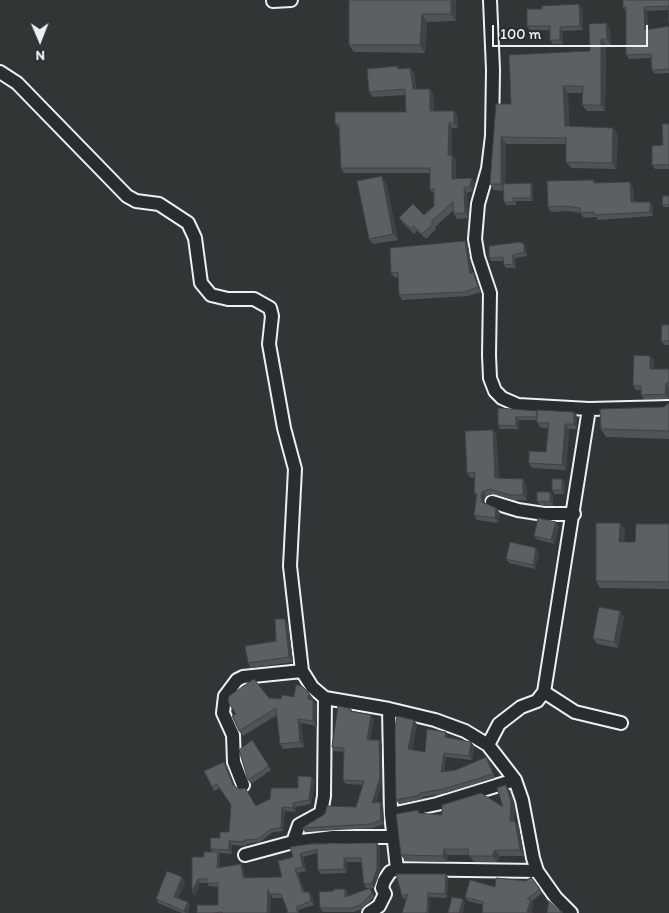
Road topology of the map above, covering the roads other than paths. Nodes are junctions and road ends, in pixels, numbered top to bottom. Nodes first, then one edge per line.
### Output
1 (291, 0) edge
2 (490, 0) edge
3 (273, 1) edge
4 (0, 72) edge
5 (669, 406) edge
6 (589, 409) junction
7 (492, 502) dead end
8 (574, 514) junction
9 (302, 671) junction
10 (544, 692) junction
11 (325, 698) junction
12 (389, 709) junction
13 (621, 723) dead end
14 (488, 744) junction
15 (515, 780) junction
16 (243, 785) dead end
17 (391, 814) junction
18 (392, 837) junction
19 (293, 842) junction
20 (245, 855) dead end
21 (397, 869) junction
22 (537, 871) junction
23 (369, 913) edge
24 (571, 913) edge

1 - 3 street
2 - 6 street
4 - 9 street
5 - 6 street
6 - 8 street
7 - 8 street
8 - 10 street
9 - 11 street
9 - 16 street
10 - 13 street
10 - 14 street
11 - 12 street
11 - 19 street
12 - 14 street
12 - 17 street
14 - 15 street
15 - 17 street
15 - 22 street
17 - 18 street
18 - 19 street
18 - 21 street
19 - 20 street
21 - 22 street
21 - 23 street
22 - 24 street

